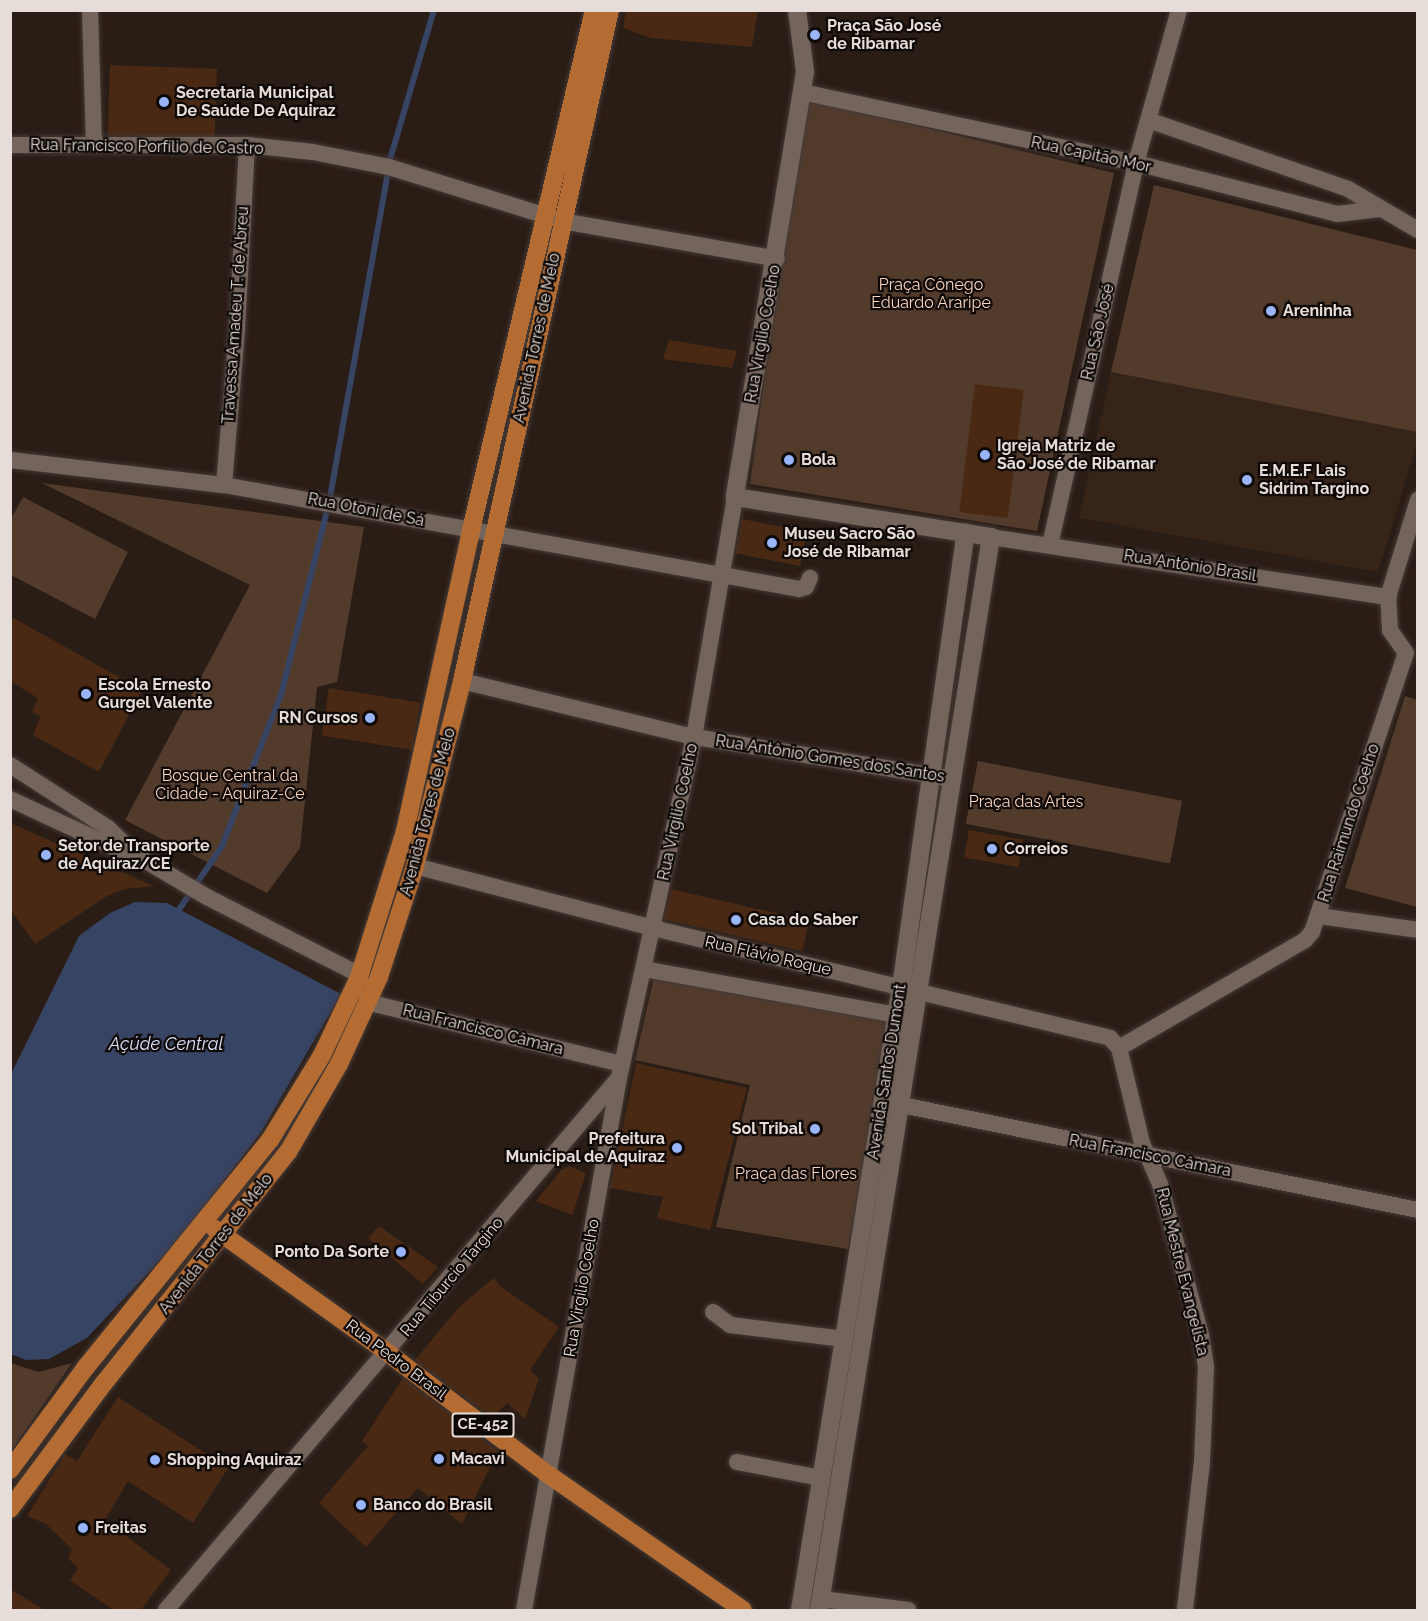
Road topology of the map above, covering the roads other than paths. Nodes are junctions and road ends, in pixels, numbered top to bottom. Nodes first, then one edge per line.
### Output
1 (90, 10) edge
2 (594, 10) edge
3 (610, 10) edge
4 (797, 10) edge
5 (1179, 10) edge
6 (802, 93) junction
7 (1148, 120) junction
8 (10, 145) edge
9 (94, 145) junction
10 (247, 145) junction
11 (1136, 163) junction
12 (1380, 209) junction
13 (553, 219) junction
14 (1418, 230) edge
15 (777, 259) junction
16 (10, 460) edge
17 (224, 485) junction
18 (735, 497) junction
19 (1418, 500) edge
20 (471, 530) junction
21 (966, 533) junction
22 (495, 536) junction
23 (992, 537) junction
24 (1050, 545) junction
25 (720, 576) junction
26 (810, 578) dead end
27 (1388, 597) junction
28 (950, 652) junction
29 (1412, 655) edge
30 (972, 656) junction
31 (462, 681) junction
32 (694, 737) junction
33 (10, 765) edge
34 (930, 775) junction
35 (952, 779) junction
36 (10, 799) edge
37 (136, 855) junction
38 (415, 866) junction
39 (914, 891) junction
40 (933, 895) junction
41 (1319, 916) junction
42 (653, 928) junction
43 (1418, 930) edge
44 (644, 969) junction
45 (359, 977) junction
46 (901, 987) junction
47 (920, 992) junction
48 (369, 1000) junction
49 (896, 1014) junction
50 (915, 1018) junction
51 (1119, 1048) junction
52 (620, 1071) junction
53 (883, 1101) junction
54 (901, 1105) junction
55 (1147, 1156) junction
56 (1418, 1210) edge
57 (207, 1222) junction
58 (224, 1236) junction
59 (713, 1312) dead end
60 (844, 1339) junction
61 (388, 1353) junction
62 (737, 1462) dead end
63 (10, 1470) edge
64 (549, 1475) junction
65 (821, 1478) junction
66 (10, 1509) edge
67 (820, 1605) edge
68 (166, 1611) edge
69 (524, 1611) edge
70 (743, 1611) edge
71 (800, 1611) edge
72 (908, 1611) edge
73 (1185, 1611) edge

1 - 9 street
2 - 13 main road, Avenida Torres de Melo
3 - 13 main road, Avenida Torres de Melo
4 - 6 street, Rua Virgilio Coelho
5 - 7 street, Rua São José
6 - 11 street, Rua Capitão Mor
6 - 15 street, Rua Virgilio Coelho
7 - 11 street, Rua São José
7 - 12 street
8 - 9 street, Rua Francisco Porfílio de Castro
9 - 10 street, Rua Francisco Porfílio de Castro
10 - 13 street, Rua Francisco Porfílio de Castro
10 - 17 street, Travessa Amadeu T. de Abreu
11 - 12 street, Rua Capitão Mor
11 - 24 street, Rua São José
12 - 14 street
13 - 15 street, Rua Francisco Porfílio de Castro
13 - 20 main road, Avenida Torres de Melo
13 - 22 main road, Avenida Torres de Melo
15 - 18 street, Rua Virgilio Coelho
16 - 17 street, Rua Otoni de Sá
17 - 20 street, Rua Otoni de Sá
18 - 21 street
18 - 25 street, Rua Virgilio Coelho
19 - 27 street, Rua Raimundo Coelho
20 - 22 street, Rua Otoni de Sá
20 - 45 main road, Avenida Torres de Melo
21 - 23 street
21 - 28 street, Avenida Santos Dumont
22 - 25 street, Rua Otoni de Sá
22 - 31 main road, Avenida Torres de Melo
23 - 24 street, Rua Antônio Brasil
23 - 30 street, Avenida Santos Dumont
24 - 27 street, Rua Antônio Brasil
25 - 26 street, Rua Otoni de Sá
25 - 32 street, Rua Virgilio Coelho
27 - 29 street, Rua Raimundo Coelho
28 - 30 street
28 - 34 street, Avenida Santos Dumont
29 - 41 street, Rua Raimundo Coelho
30 - 35 street, Avenida Santos Dumont
31 - 32 street, Rua Antônio Gomes dos Santos
31 - 38 main road, Avenida Torres de Melo
32 - 34 street, Rua Antônio Gomes dos Santos
32 - 42 street, Rua Virgilio Coelho
33 - 37 street
34 - 35 street, Rua Antônio Gomes dos Santos
34 - 39 street, Avenida Santos Dumont
35 - 40 street, Avenida Santos Dumont
36 - 37 street
37 - 45 street
38 - 42 street, Rua Flávio Roque
38 - 48 main road, Avenida Torres de Melo
39 - 40 street
39 - 46 street, Avenida Santos Dumont
40 - 47 street, Avenida Santos Dumont
41 - 43 street
41 - 51 street, Rua Raimundo Coelho
42 - 44 street, Rua Virgilio Coelho
42 - 46 street, Rua Flávio Roque
44 - 49 street, Rua Flávio Roque
44 - 52 street, Rua Virgilio Coelho
45 - 48 street
45 - 57 main road, Avenida Torres de Melo
46 - 47 street, Rua Flávio Roque
46 - 49 street, Avenida Santos Dumont
47 - 50 street, Avenida Santos Dumont
47 - 51 street, Rua Flávio Roque
48 - 52 street, Rua Francisco Câmara
48 - 58 main road, Avenida Torres de Melo
49 - 50 street, Rua Flávio Roque
49 - 53 street, Avenida Santos Dumont
50 - 54 street, Avenida Santos Dumont
51 - 55 street, Rua Mestre Evangelista
52 - 61 street, Rua Tiburcio Targino
52 - 64 street, Rua Virgilio Coelho
53 - 54 street, Rua Francisco Câmara
53 - 60 street, Avenida Santos Dumont
54 - 55 street, Rua Francisco Câmara
54 - 67 street, Avenida Santos Dumont
55 - 56 street, Rua Francisco Câmara
55 - 73 street, Rua Mestre Evangelista
57 - 58 main road, CE-452
57 - 63 main road, Avenida Torres de Melo
58 - 61 main road, Rua Pedro Brasil / CE-452
58 - 66 main road, Avenida Torres de Melo
59 - 60 street
60 - 65 street, Avenida Santos Dumont
61 - 64 main road, Rua Pedro Brasil / CE-452
61 - 68 street, Rua Tiburcio Targino
62 - 65 street
64 - 69 street, Rua Virgilio Coelho
64 - 70 main road, Rua Pedro Brasil / CE-452
65 - 71 street, Avenida Santos Dumont
67 - 72 street

